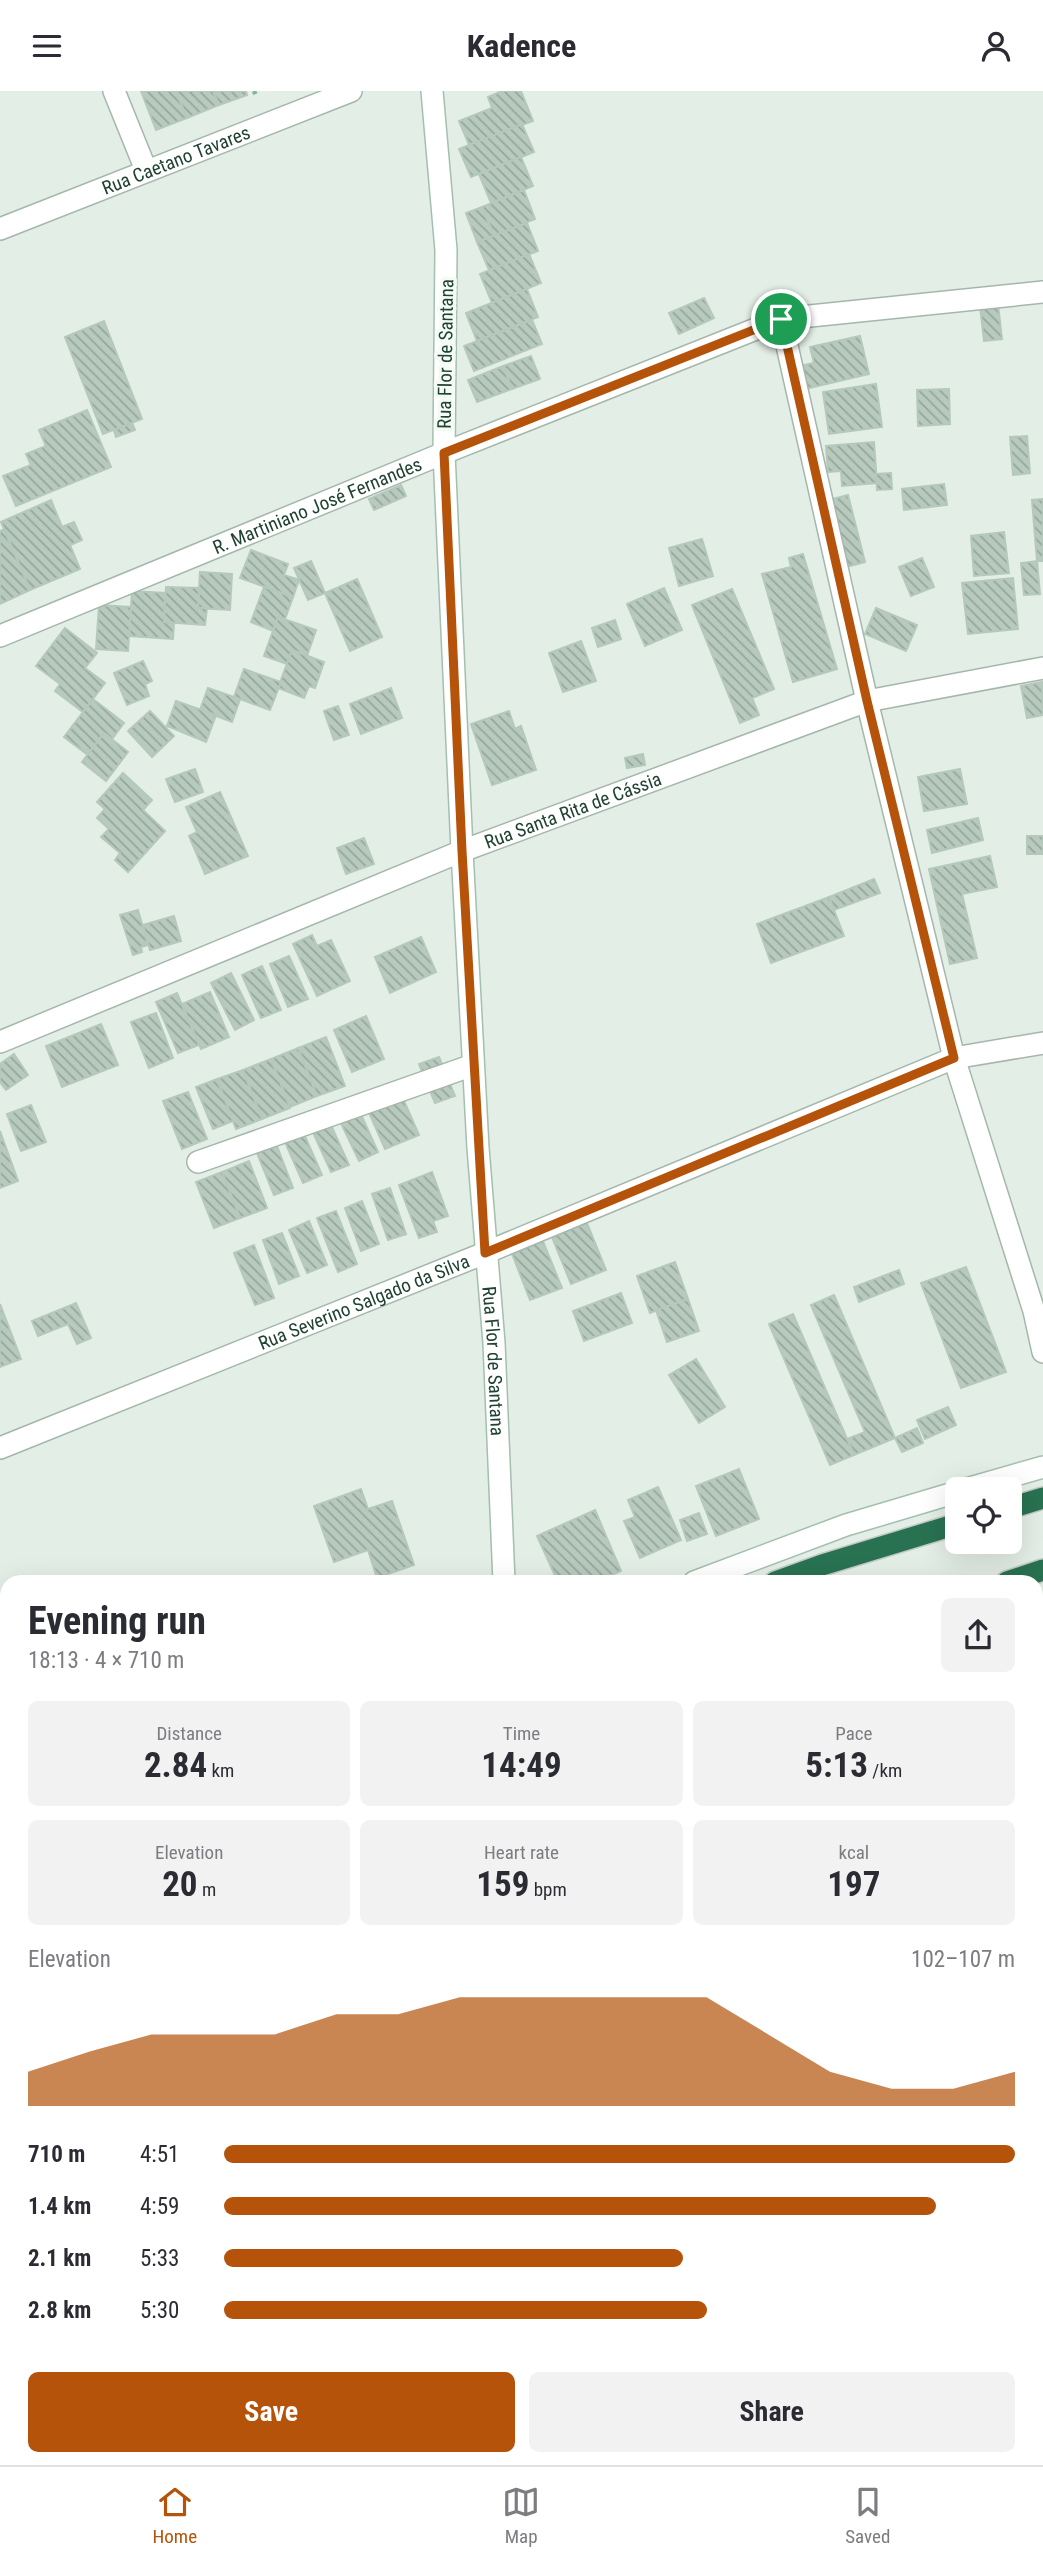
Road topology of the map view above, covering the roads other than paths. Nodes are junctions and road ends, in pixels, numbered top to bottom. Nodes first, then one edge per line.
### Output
1 (114, 91) edge
2 (351, 91) edge
3 (432, 91) edge
4 (146, 170) junction
5 (0, 229) edge
6 (1043, 292) edge
7 (781, 319) junction
8 (444, 453) junction
9 (0, 636) edge
10 (1043, 668) edge
11 (867, 701) junction
12 (462, 851) junction
13 (0, 1042) edge
14 (1043, 1043) edge
15 (954, 1058) junction
16 (473, 1065) junction
17 (198, 1162) dead end
18 (485, 1253) junction
19 (1043, 1352) edge
20 (0, 1448) edge
21 (1043, 1467) edge
22 (1008, 1477) edge
23 (945, 1496) edge
24 (1043, 1498) edge
25 (1022, 1504) edge
26 (945, 1528) edge
27 (504, 1575) edge
28 (713, 1575) edge
29 (794, 1575) edge

1 - 4 street
2 - 4 street, Rua Caetano Tavares
3 - 8 street, Rua Flor de Santana
4 - 5 street, Rua Caetano Tavares
6 - 7 street, R. Martiniano José Fernandes
7 - 8 street, R. Martiniano José Fernandes
7 - 11 street
8 - 9 street, R. Martiniano José Fernandes
8 - 12 street, Rua Flor de Santana
10 - 11 street, Rua Santa Rita de Cássia
11 - 12 street, Rua Santa Rita de Cássia
11 - 15 street
12 - 13 street, Rua Santa Rita de Cássia
12 - 16 street, Rua Flor de Santana
14 - 15 street, Rua Severino Salgado da Silva
15 - 18 street, Rua Severino Salgado da Silva
15 - 19 street
16 - 17 street
16 - 18 street, Rua Flor de Santana
18 - 20 street, Rua Severino Salgado da Silva
18 - 27 street, Rua Flor de Santana
21 - 22 street
23 - 28 street
24 - 25 highway
26 - 29 highway

